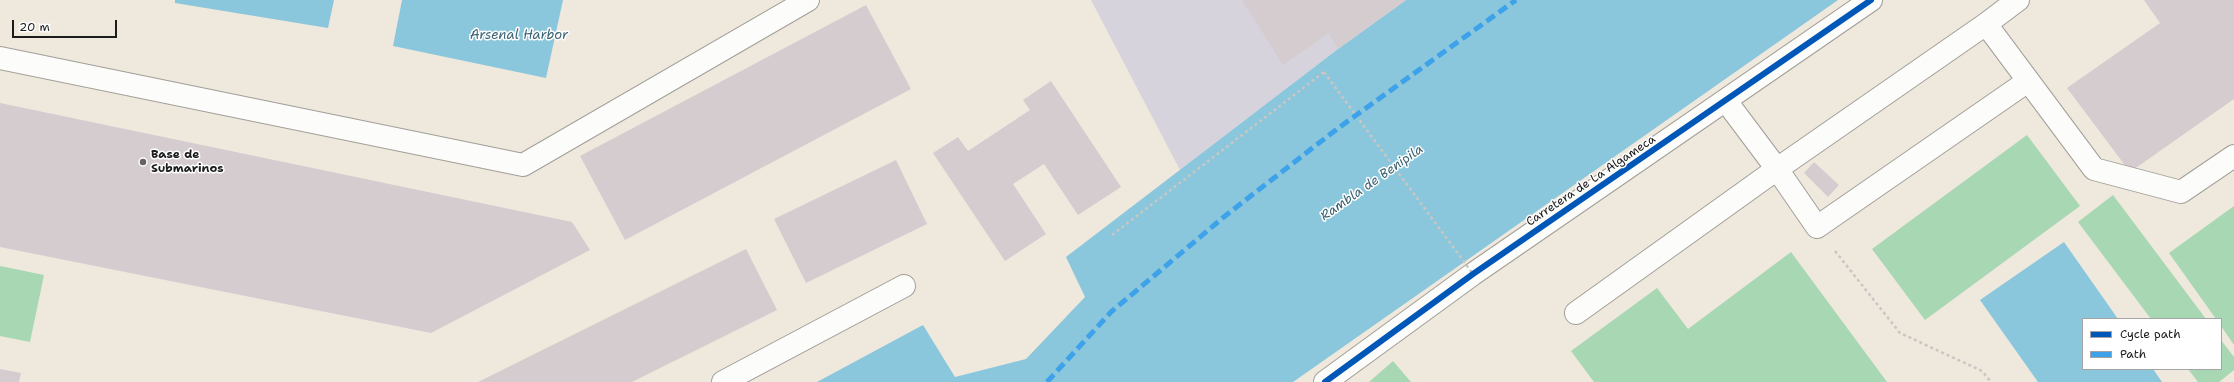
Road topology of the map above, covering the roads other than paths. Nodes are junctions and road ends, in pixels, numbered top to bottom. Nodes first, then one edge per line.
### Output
1 (808, 0) edge
2 (1871, 0) edge
3 (2018, 0) edge
4 (1986, 24) junction
5 (0, 58) edge
6 (2028, 81) junction
7 (1726, 101) junction
8 (2234, 156) edge
9 (1777, 169) junction
10 (904, 286) dead end
11 (1576, 313) dead end
12 (723, 382) edge
13 (1325, 382) edge

1 - 5 street
2 - 7 street, Carretera de La Algameca
3 - 4 street
4 - 6 street
4 - 9 street
6 - 8 street
6 - 9 street
7 - 9 street
7 - 13 street, Carretera de La Algameca
9 - 11 street
10 - 12 street

